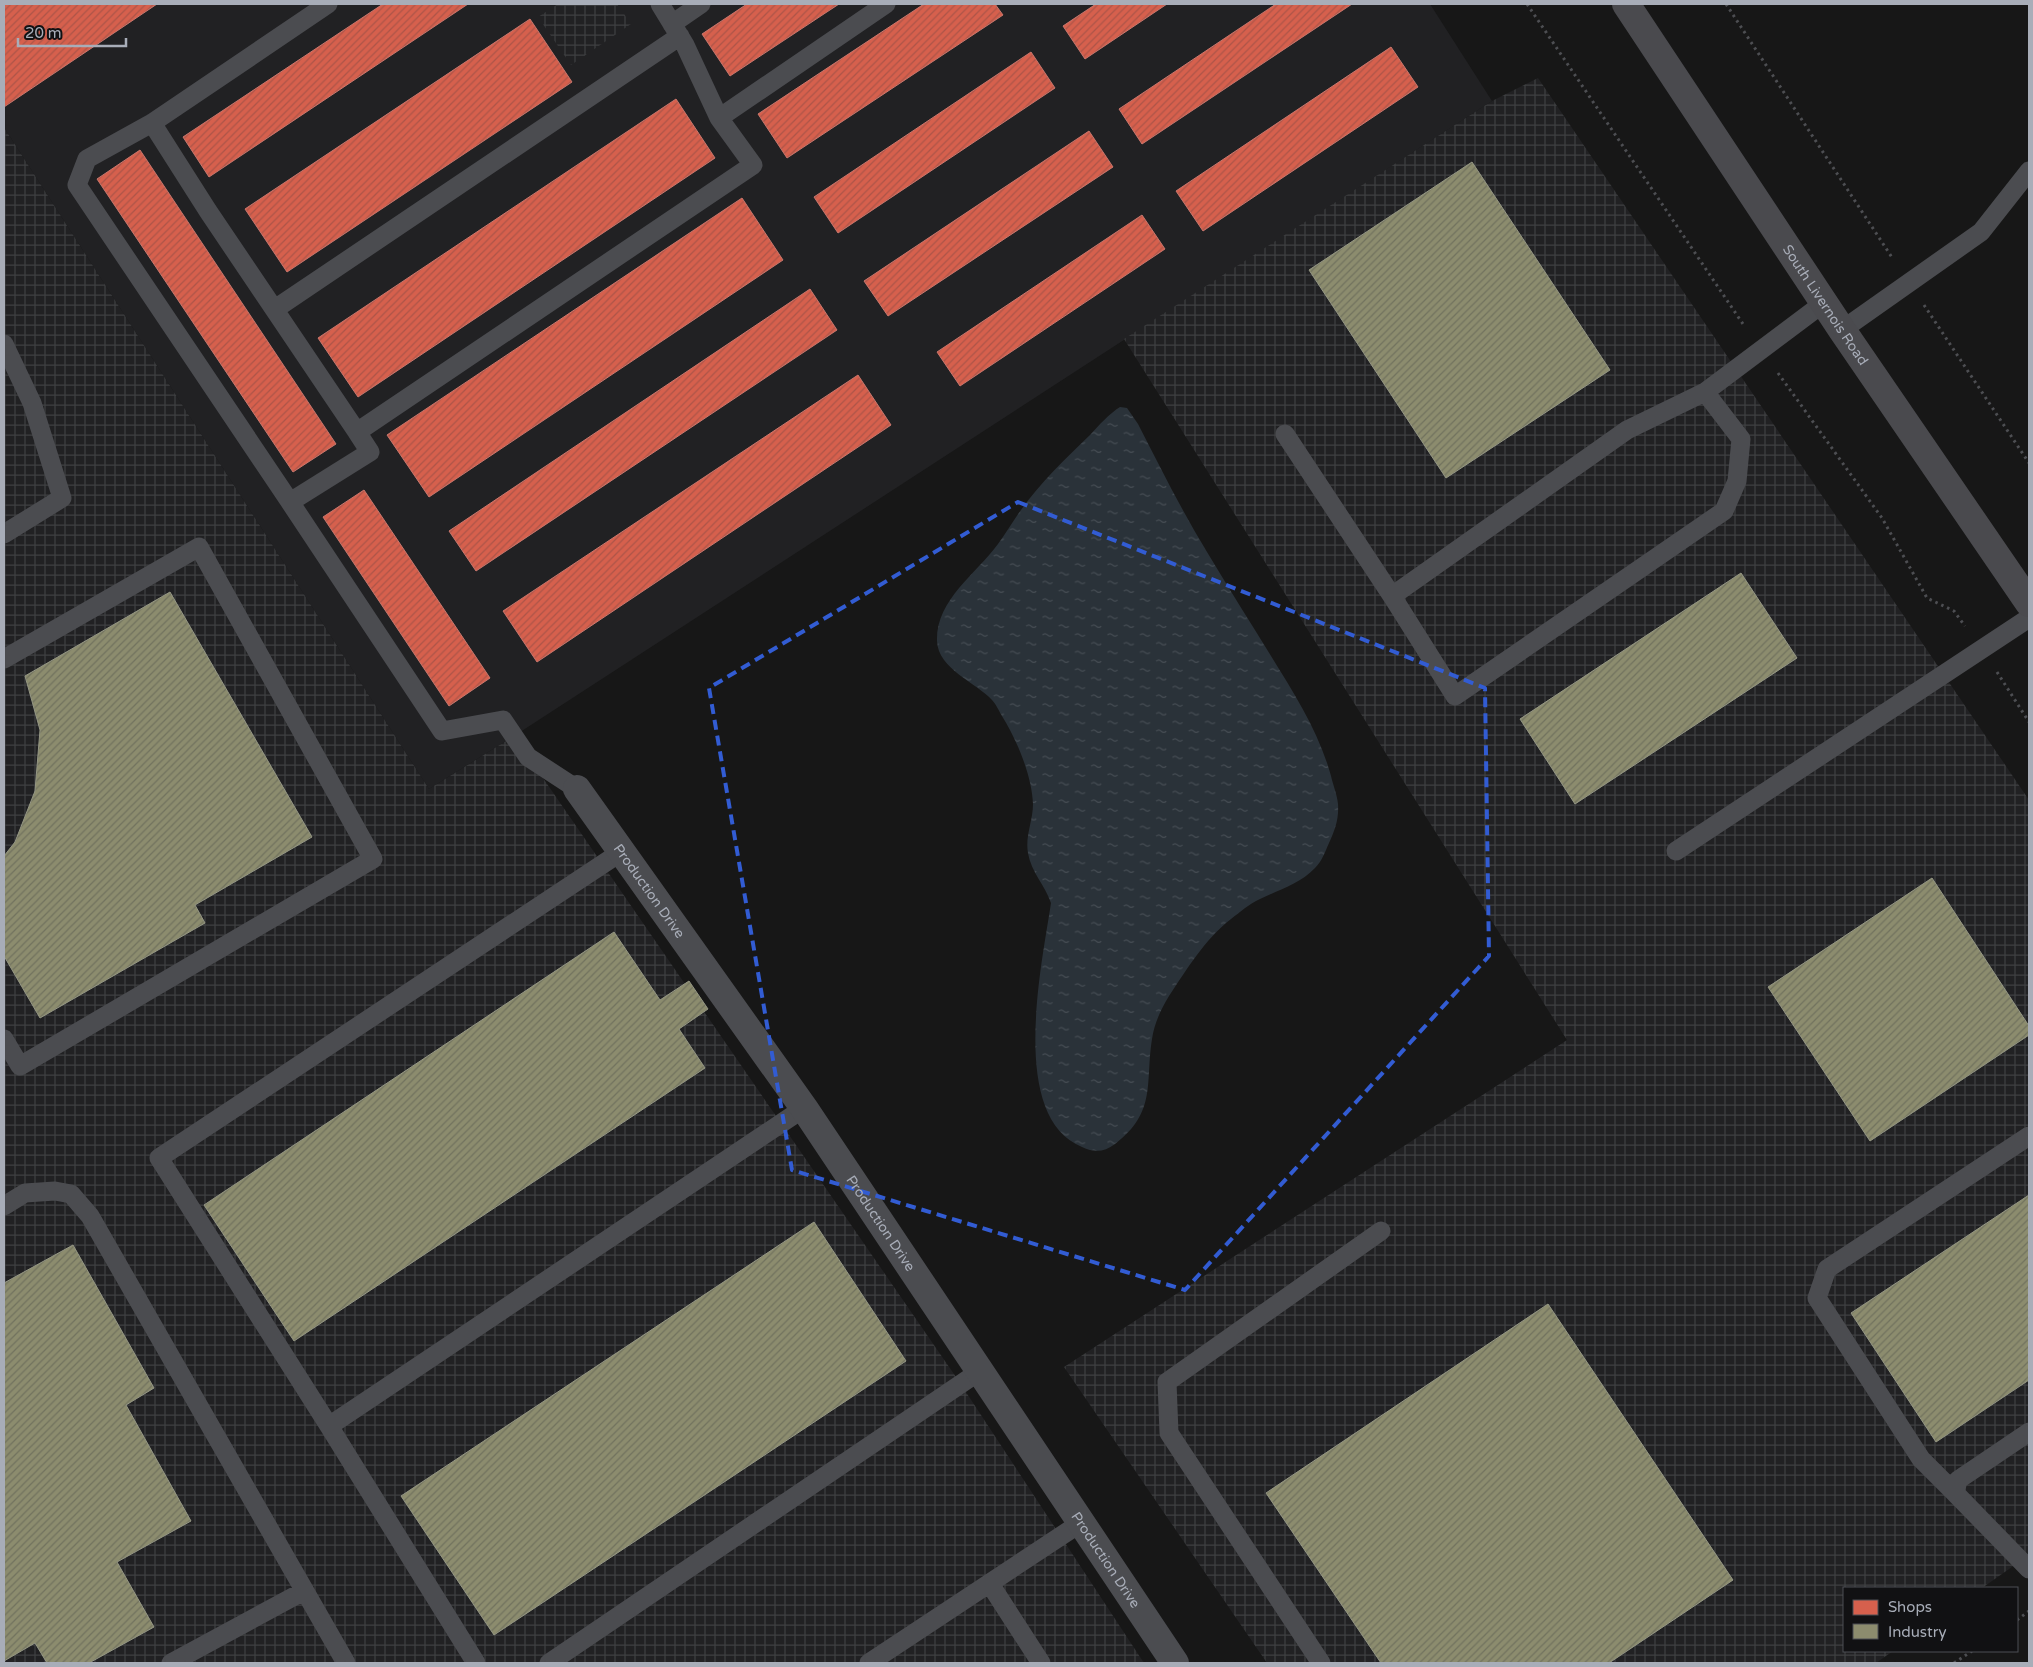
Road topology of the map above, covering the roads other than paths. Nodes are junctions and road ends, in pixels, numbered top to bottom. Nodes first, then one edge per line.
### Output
1 (328, 4) edge
2 (660, 4) edge
3 (701, 4) edge
4 (886, 4) edge
5 (1626, 4) edge
6 (676, 30) junction
7 (719, 118) junction
8 (152, 122) junction
9 (2029, 171) edge
10 (1825, 302) junction
11 (275, 309) junction
12 (1842, 330) junction
13 (4, 344) edge
14 (1704, 392) junction
15 (357, 432) junction
16 (1285, 434) dead end
17 (290, 502) junction
18 (4, 534) edge
19 (1392, 596) junction
20 (2029, 602) edge
21 (2029, 618) edge
22 (4, 659) edge
23 (577, 789) joint
24 (1676, 851) dead end
25 (621, 852) junction
26 (4, 1039) edge
27 (804, 1108) junction
28 (2029, 1136) edge
29 (4, 1206) edge
30 (1381, 1231) dead end
31 (980, 1371) junction
32 (329, 1426) junction
33 (2029, 1432) edge
34 (1955, 1493) junction
35 (1082, 1522) junction
36 (2029, 1570) edge
37 (990, 1584) junction
38 (304, 1591) junction
39 (172, 1663) edge
40 (346, 1663) edge
41 (476, 1663) edge
42 (550, 1663) edge
43 (870, 1663) edge
44 (1042, 1663) edge
45 (1175, 1663) edge
46 (1321, 1663) edge

1 - 8 lane
2 - 6 lane
3 - 6 lane
4 - 7 lane
5 - 10 main road, South Livernois Road
6 - 7 lane
6 - 11 lane
7 - 15 lane
8 - 11 lane
8 - 17 lane
9 - 12 lane
10 - 12 main road, South Livernois Road
10 - 14 lane
11 - 15 lane
12 - 20 main road, South Livernois Road
13 - 18 lane
14 - 19 lane
14 - 19 lane
15 - 17 lane
16 - 19 lane
17 - 23 lane
21 - 24 lane
22 - 26 lane
23 - 25 street, Production Drive
25 - 27 street, Production Drive
25 - 32 lane
27 - 31 street, Production Drive
27 - 32 lane
28 - 34 lane
29 - 38 lane
30 - 46 lane
31 - 35 street, Production Drive
31 - 42 lane
32 - 41 lane
33 - 34 lane
34 - 36 lane
35 - 37 lane
35 - 45 street, Production Drive
37 - 43 lane
37 - 44 lane
38 - 39 lane
38 - 40 lane

